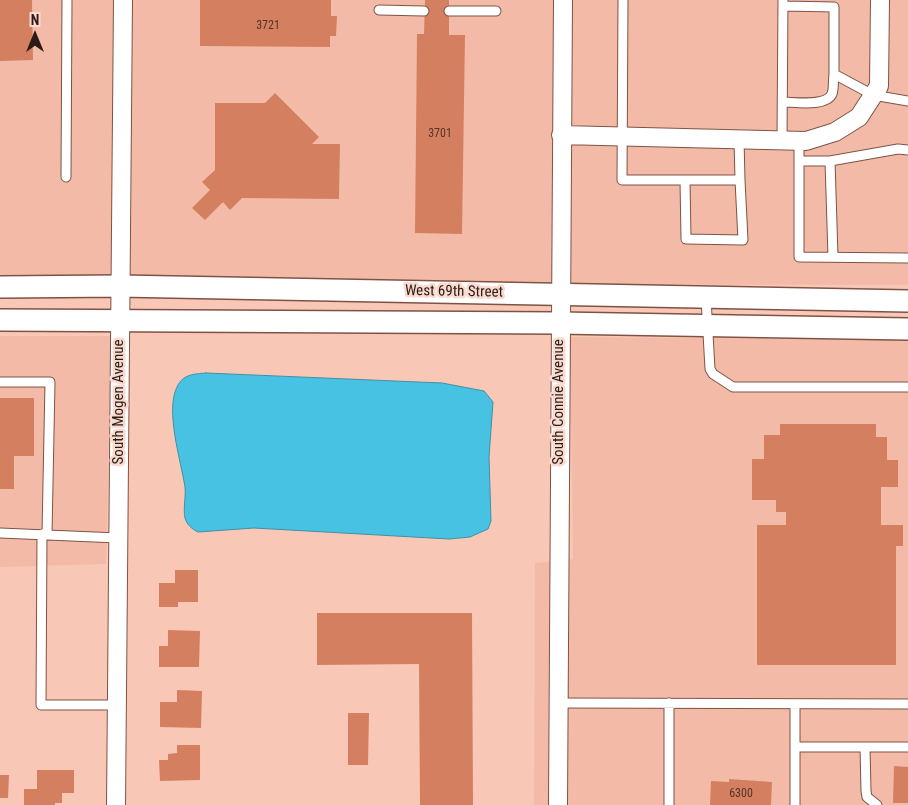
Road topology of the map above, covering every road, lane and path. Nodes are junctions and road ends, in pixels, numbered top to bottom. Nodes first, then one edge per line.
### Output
1 (67, 0) edge
2 (123, 0) edge
3 (563, 0) edge
4 (622, 0) edge
5 (880, 0) edge
6 (783, 3) edge
7 (380, 10) dead end
8 (424, 11) dead end
9 (449, 11) dead end
10 (496, 11) dead end
11 (834, 74) junction
12 (873, 95) junction
13 (908, 101) edge
14 (783, 102) junction
15 (561, 135) junction
16 (622, 136) junction
17 (739, 139) junction
18 (791, 140) junction
19 (908, 143) edge
20 (898, 149) junction
21 (908, 150) edge
22 (908, 156) edge
23 (799, 161) junction
24 (830, 161) junction
25 (66, 177) dead end
26 (685, 180) junction
27 (740, 180) junction
28 (833, 257) junction
29 (908, 258) edge
30 (120, 286) junction
31 (0, 287) edge
32 (560, 295) junction
33 (706, 298) junction
34 (908, 302) edge
35 (0, 320) edge
36 (120, 320) junction
37 (559, 324) junction
38 (707, 326) junction
39 (908, 329) edge
40 (0, 382) edge
41 (908, 387) edge
42 (0, 533) edge
43 (45, 534) junction
44 (118, 538) junction
45 (559, 703) junction
46 (669, 703) junction
47 (795, 704) junction
48 (908, 704) edge
49 (117, 705) junction
50 (795, 748) junction
51 (866, 748) junction
52 (908, 748) edge
53 (116, 805) edge
54 (558, 805) edge
55 (669, 805) edge
56 (795, 805) edge
57 (877, 805) edge

1 - 25 lane
2 - 30 street, South Mogen Avenue
3 - 15 street, South Connie Avenue
4 - 16 lane
5 - 12 street
6 - 11 lane
6 - 14 lane
7 - 8 lane
9 - 10 lane
11 - 12 lane
11 - 14 lane
12 - 13 lane
12 - 18 street
14 - 18 lane
15 - 16 street
15 - 32 street, South Connie Avenue
16 - 17 street
16 - 26 lane
17 - 18 street
17 - 27 lane
18 - 23 lane
19 - 20 lane
20 - 21 lane
20 - 22 lane
20 - 24 lane
23 - 24 lane
23 - 28 lane
24 - 28 lane
26 - 27 lane
26 - 27 lane
28 - 29 lane
30 - 31 street, West 69th Street
30 - 32 street, West 69th Street
30 - 36 street, South Mogen Avenue
32 - 33 street, West 69th Street
32 - 37 street, South Connie Avenue
33 - 34 street, West 69th Street
33 - 38 lane
35 - 36 street, West 69th Street
36 - 37 street, West 69th Street
36 - 44 street, South Mogen Avenue
37 - 38 street, West 69th Street
37 - 45 street, South Connie Avenue
38 - 39 street, West 69th Street
38 - 41 lane
40 - 43 lane
42 - 43 lane
43 - 44 lane
43 - 49 lane
44 - 49 street, South Mogen Avenue
45 - 46 lane
45 - 54 street, South Connie Avenue
46 - 47 lane
46 - 55 lane
47 - 48 lane
47 - 50 lane
49 - 53 street, South Mogen Avenue
50 - 51 lane
50 - 56 lane
51 - 52 lane
51 - 57 lane

